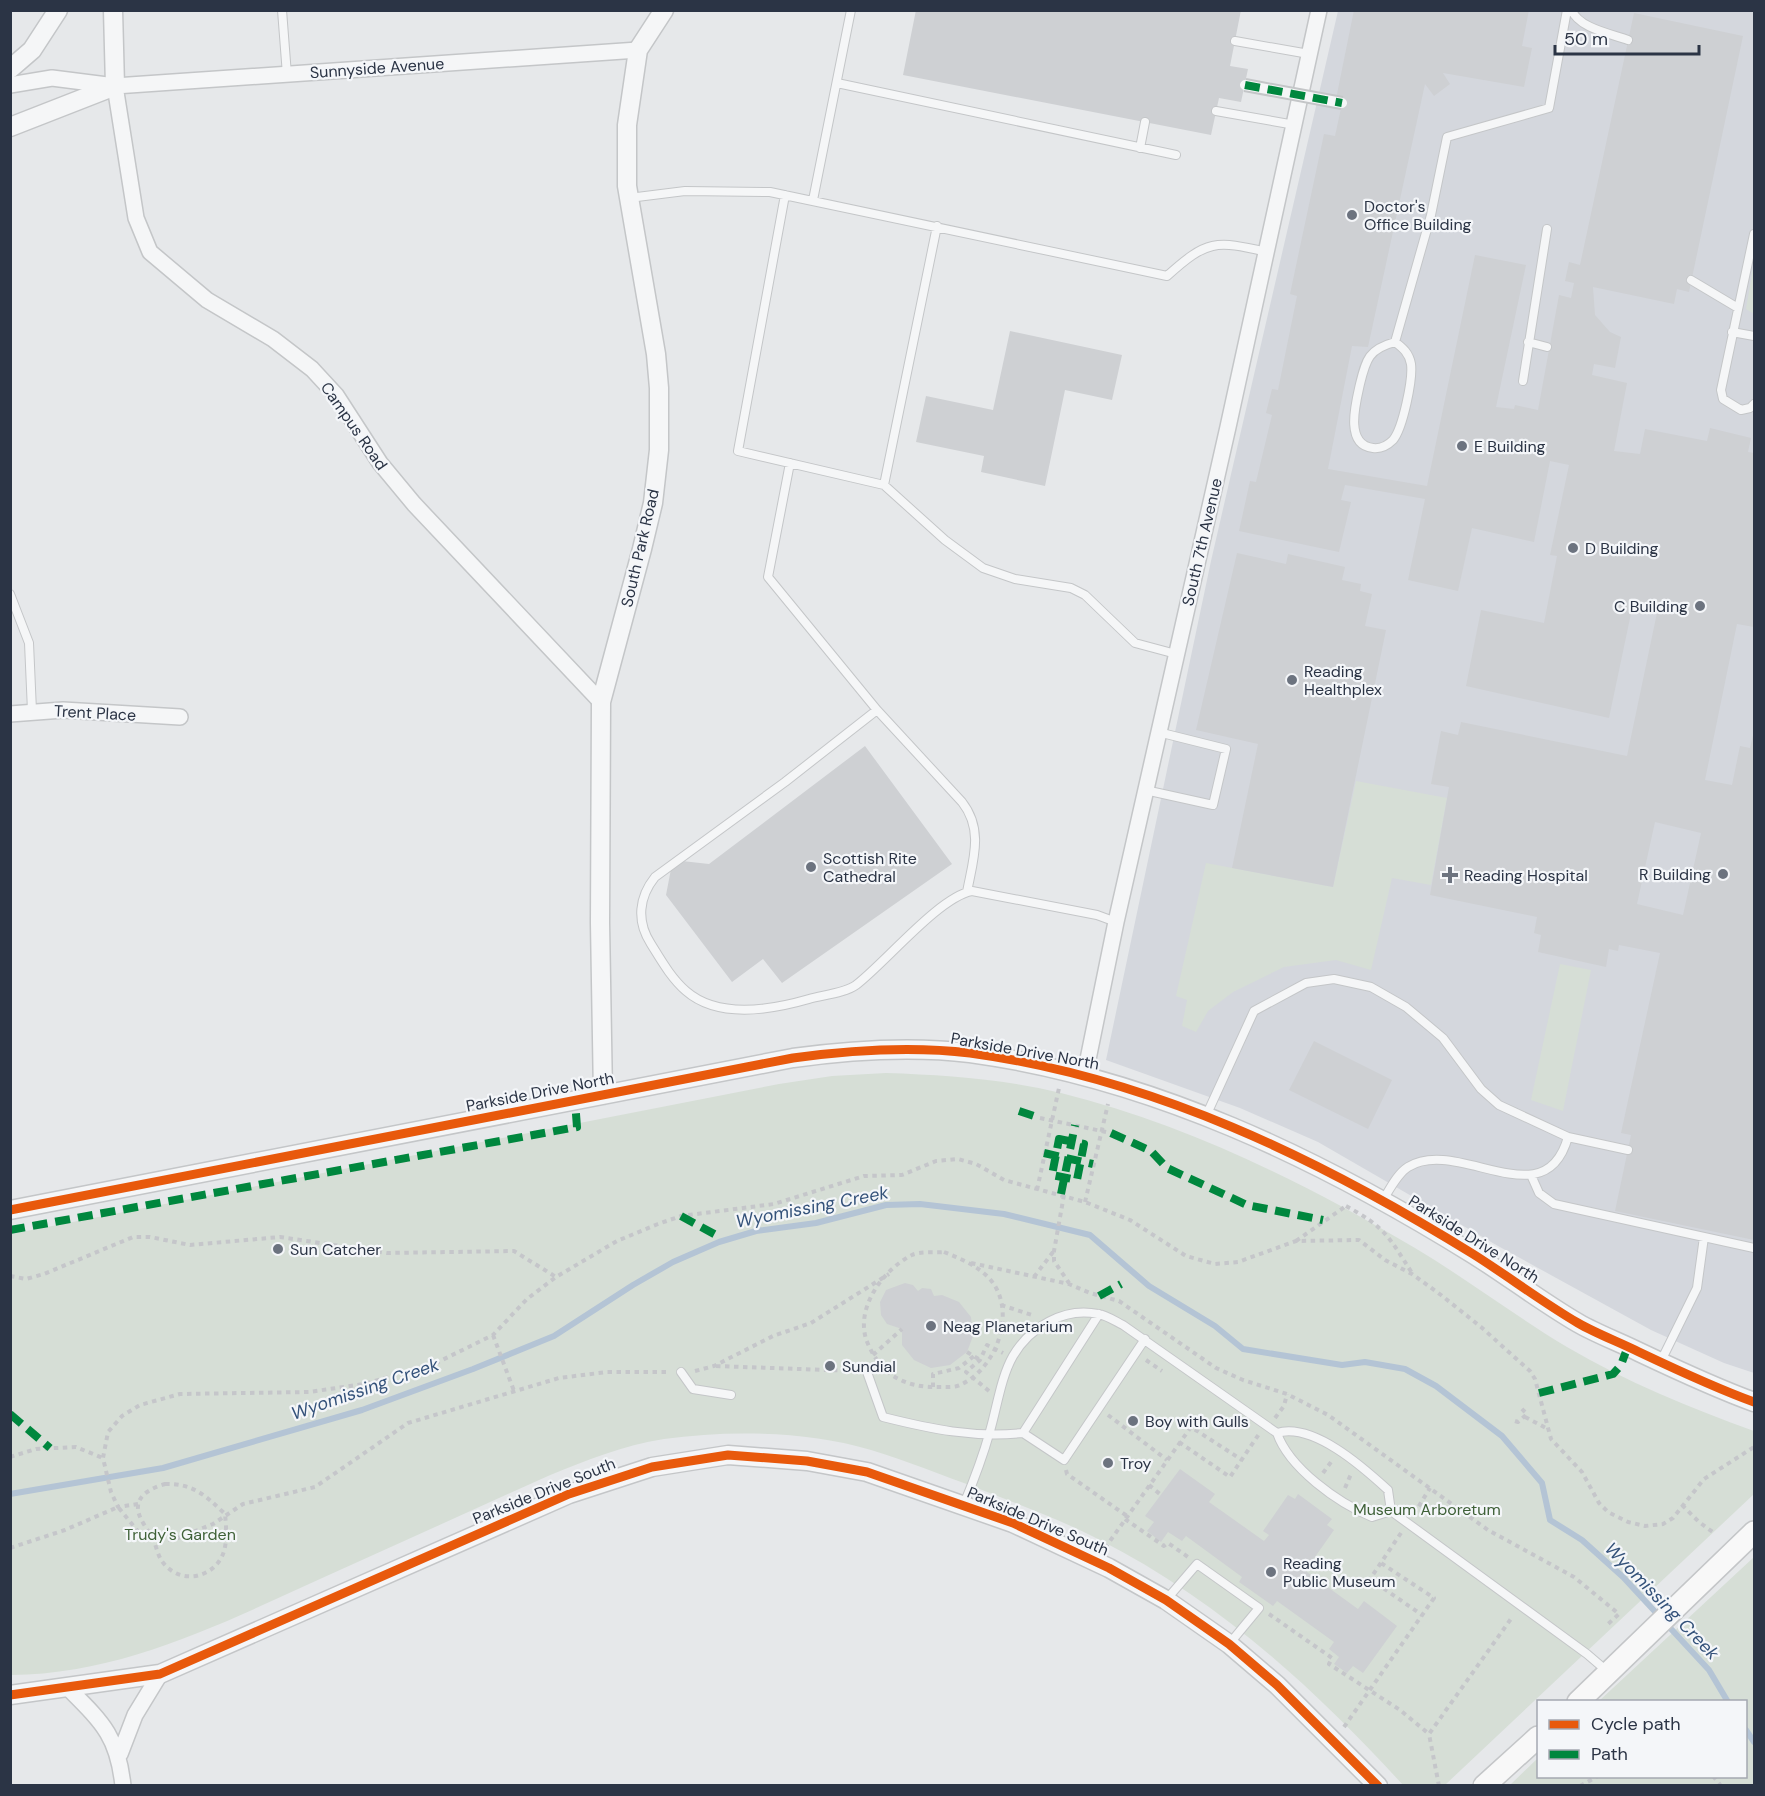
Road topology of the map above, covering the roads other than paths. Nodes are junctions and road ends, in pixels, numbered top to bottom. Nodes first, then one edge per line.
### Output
1 (58, 10) edge
2 (112, 10) edge
3 (282, 10) edge
4 (664, 10) edge
5 (851, 10) edge
6 (1319, 10) edge
7 (1567, 10) edge
8 (1572, 10) edge
9 (1628, 40) dead end
10 (1235, 41) dead end
11 (638, 50) junction
12 (1309, 54) junction
13 (10, 69) edge
14 (287, 75) junction
15 (837, 83) junction
16 (10, 85) edge
17 (1245, 85) dead end
18 (115, 86) junction
19 (1342, 104) dead end
20 (1216, 111) dead end
21 (1145, 122) dead end
22 (1295, 125) junction
23 (10, 127) edge
24 (1140, 148) junction
25 (1176, 155) dead end
26 (785, 195) junction
27 (628, 198) junction
28 (813, 200) junction
29 (937, 226) junction
30 (1547, 228) dead end
31 (1755, 234) edge
32 (1267, 252) junction
33 (1691, 280) dead end
34 (1738, 308) junction
35 (1732, 332) junction
36 (1755, 336) edge
37 (1395, 342) junction
38 (1528, 342) junction
39 (1547, 347) dead end
40 (1523, 381) dead end
41 (1755, 404) edge
42 (790, 463) junction
43 (884, 485) junction
44 (10, 594) edge
45 (1176, 654) junction
46 (601, 702) junction
47 (876, 710) junction
48 (32, 711) junction
49 (10, 714) edge
50 (180, 717) dead end
51 (1158, 732) junction
52 (1145, 790) junction
53 (968, 892) junction
54 (1116, 922) junction
55 (1085, 1074) junction
56 (603, 1095) junction
57 (1206, 1116) junction
58 (1568, 1137) junction
59 (1628, 1150) dead end
60 (1531, 1175) junction
61 (1383, 1200) junction
62 (10, 1210) edge
63 (1704, 1237) junction
64 (1755, 1248) edge
65 (1100, 1314) junction
66 (1145, 1339) junction
67 (1660, 1362) junction
68 (681, 1372) road end
69 (867, 1372) road end
70 (731, 1395) dead end
71 (1755, 1402) edge
72 (1023, 1433) junction
73 (1277, 1433) junction
74 (988, 1436) junction
75 (964, 1504) junction
76 (1391, 1511) junction
77 (1755, 1532) edge
78 (1166, 1600) junction
79 (1229, 1644) junction
80 (1609, 1673) junction
81 (160, 1674) junction
82 (69, 1689) junction
83 (10, 1695) edge
84 (1579, 1700) edge
85 (1537, 1739) edge
86 (120, 1754) junction
87 (123, 1785) edge
88 (1378, 1785) edge
89 (1484, 1785) edge

1 - 13 street
2 - 18 street
3 - 14 lane
4 - 11 street, South Park Road
5 - 15 lane
6 - 12 street, South 7th Avenue
7 - 37 lane
8 - 9 lane
10 - 12 lane
11 - 14 street, Sunnyside Avenue
11 - 27 street, South Park Road
12 - 22 street, South 7th Avenue
14 - 18 street, Sunnyside Avenue
15 - 24 lane
15 - 28 lane
16 - 18 street, Sunnyside Avenue
17 - 19 street, bridge
18 - 23 street
18 - 46 street, Campus Road
20 - 22 lane
21 - 24 lane
22 - 32 street, South 7th Avenue
24 - 25 lane
26 - 27 lane
26 - 28 lane
26 - 42 lane
27 - 46 street, South Park Road
28 - 29 lane
29 - 32 lane
29 - 43 lane
30 - 38 lane
31 - 34 lane
32 - 45 street, South 7th Avenue
33 - 34 lane
34 - 35 lane
35 - 36 lane
35 - 41 lane
37 - 37 lane
38 - 39 lane
38 - 40 lane
42 - 43 lane
42 - 47 lane
43 - 45 lane
44 - 48 lane
45 - 51 street, South 7th Avenue
46 - 56 street, South Park Road
47 - 53 lane
47 - 53 lane
48 - 49 street, Trent Place
48 - 50 street, Trent Place
51 - 52 street, South 7th Avenue
51 - 52 lane
52 - 54 street, South 7th Avenue
53 - 54 lane
54 - 55 street, South 7th Avenue
55 - 56 street, Parkside Drive North
55 - 57 street, Parkside Drive North
56 - 62 street, Parkside Drive North
57 - 58 lane
57 - 61 street, Parkside Drive North
58 - 59 lane
58 - 60 lane
60 - 61 lane
60 - 63 lane
61 - 67 street, Parkside Drive North
63 - 64 lane
63 - 67 lane
65 - 66 lane
65 - 72 lane
65 - 74 lane
66 - 72 lane
66 - 73 lane
67 - 71 street, Parkside Drive North
68 - 70 lane
69 - 74 lane
72 - 74 lane
73 - 76 lane
73 - 76 lane
74 - 75 lane
75 - 78 street, Parkside Drive South
75 - 81 street, Parkside Drive South
76 - 80 lane
77 - 80 main road
78 - 79 street, Parkside Drive South
78 - 79 lane
79 - 88 street, Parkside Drive South
80 - 84 main road
81 - 82 street, Parkside Drive South
81 - 86 street
82 - 83 street, Parkside Drive South
82 - 86 street
85 - 89 main road
86 - 87 street

